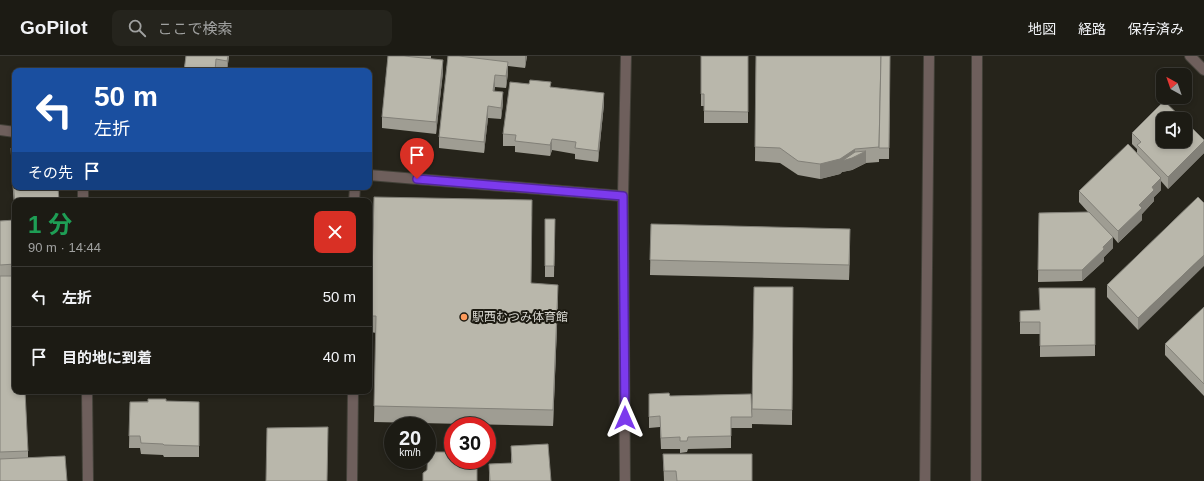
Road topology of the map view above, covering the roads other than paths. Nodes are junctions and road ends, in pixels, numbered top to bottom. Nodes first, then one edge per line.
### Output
1 (626, 56) edge
2 (929, 56) edge
3 (977, 56) edge
4 (1190, 56) edge
5 (1204, 70) edge
6 (0, 130) edge
7 (12, 132) edge
8 (372, 175) edge
9 (623, 196) junction
10 (87, 394) edge
11 (353, 394) edge
12 (88, 481) edge
13 (352, 481) edge
14 (625, 481) edge
15 (926, 481) edge
16 (976, 481) edge

1 - 9 street
2 - 15 street
3 - 16 street
4 - 5 street
6 - 7 street
8 - 9 street
9 - 14 street
10 - 12 street
11 - 13 street

